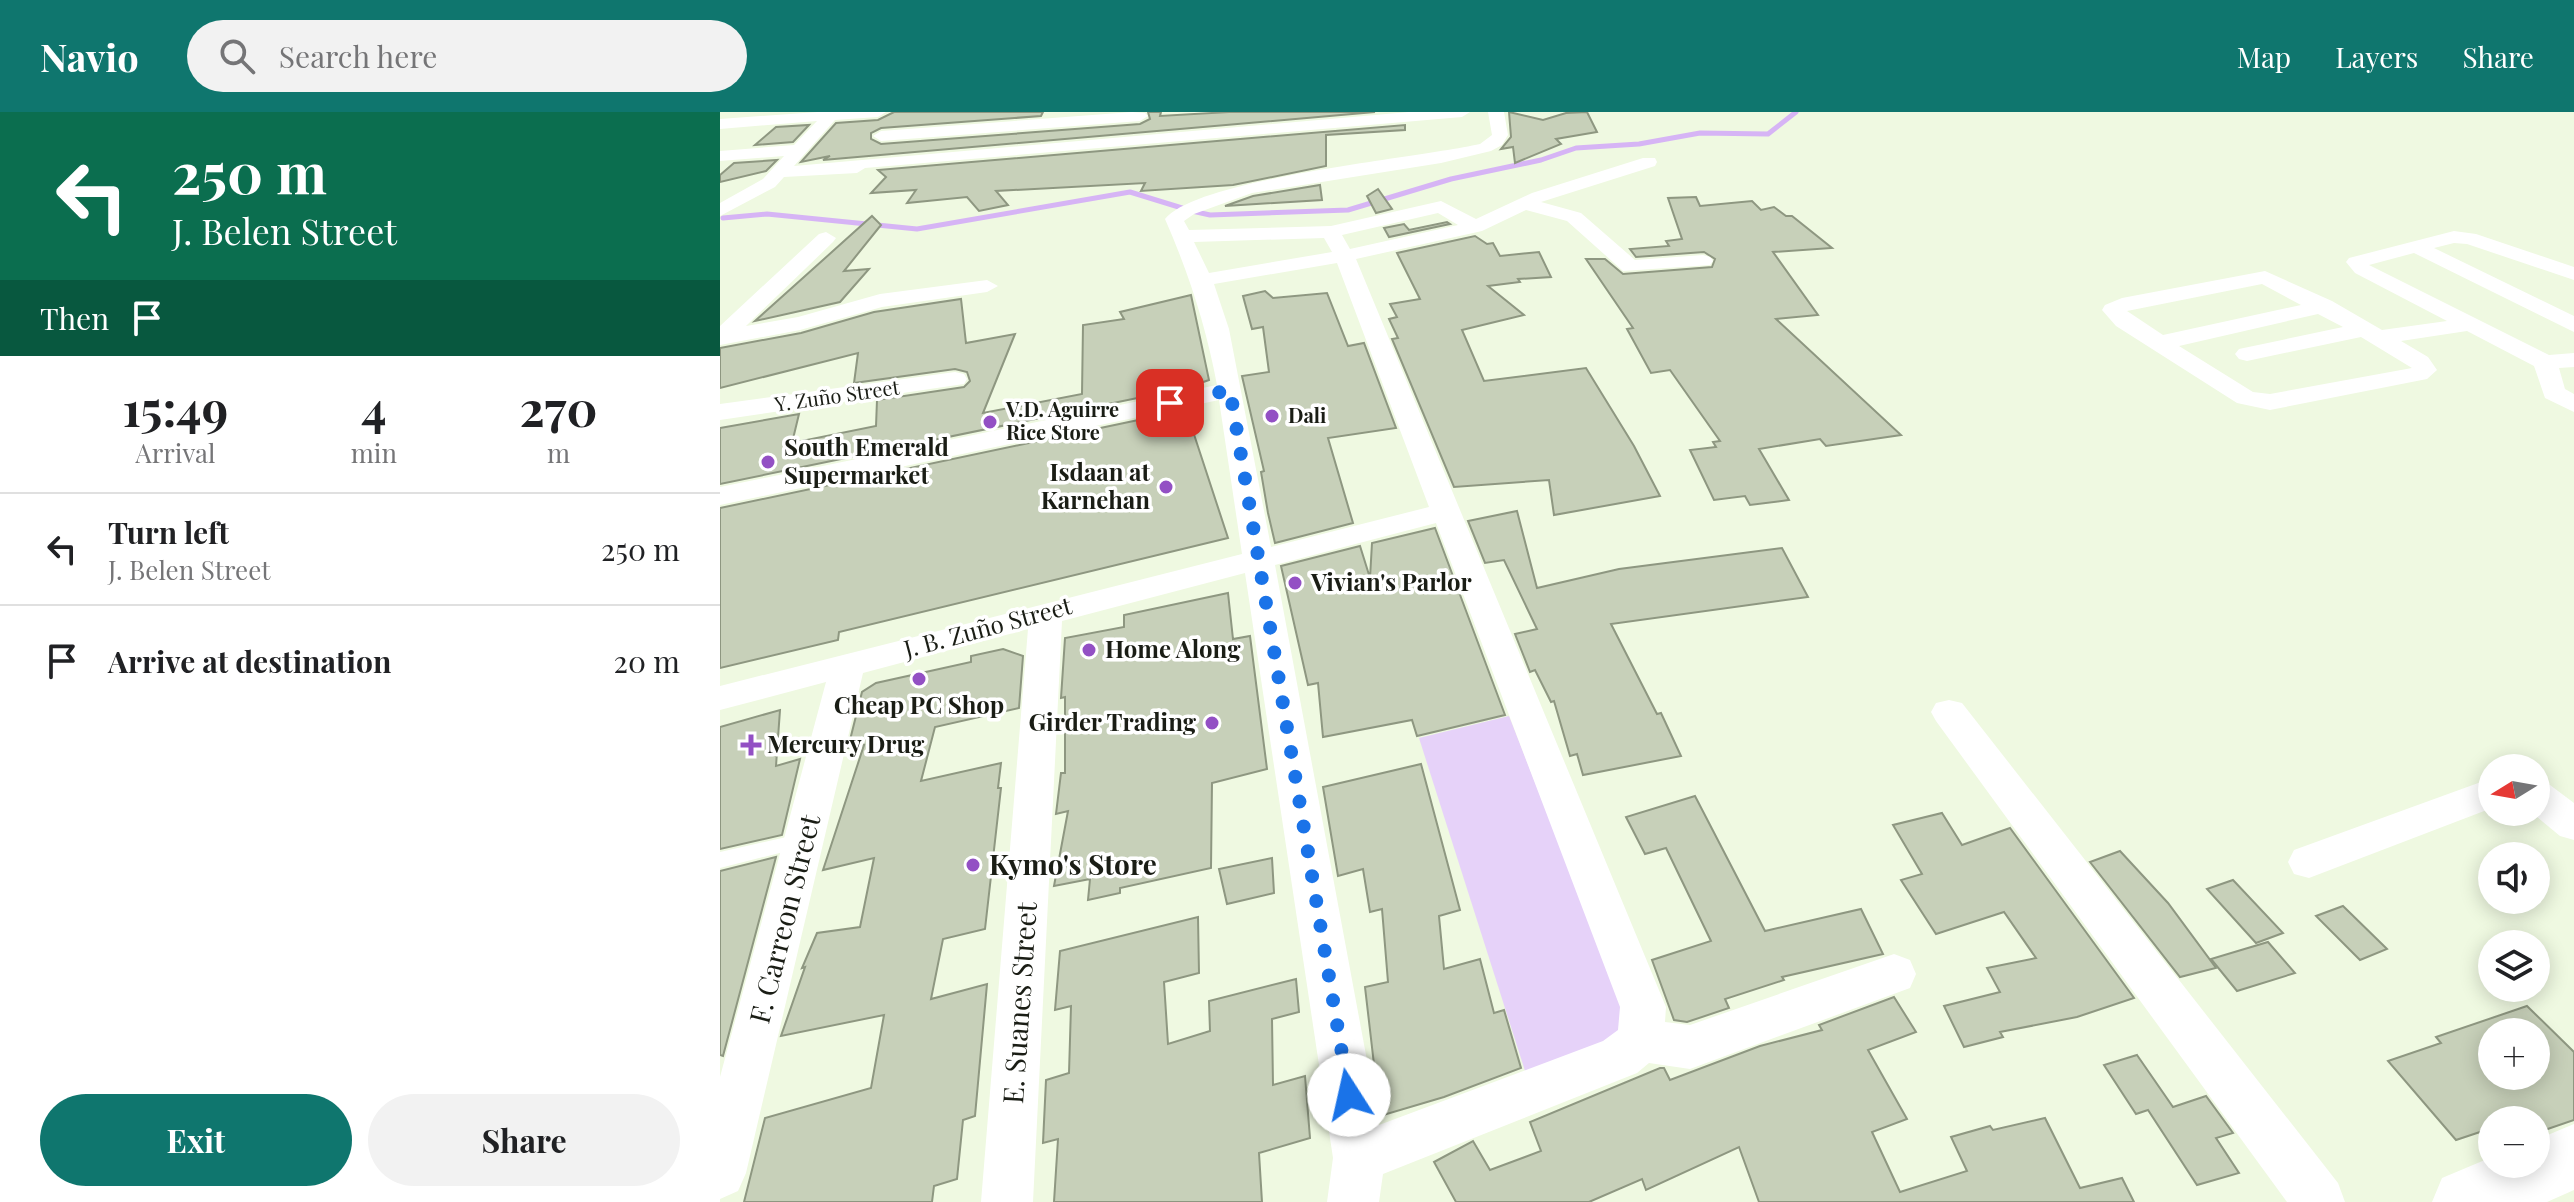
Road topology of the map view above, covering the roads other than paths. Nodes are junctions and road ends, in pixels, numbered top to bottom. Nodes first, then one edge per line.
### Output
1 (878, 112) edge
2 (898, 112) edge
3 (1462, 112) edge
4 (1496, 112) edge
5 (1161, 114) dead end
6 (831, 115) junction
7 (720, 124) edge
8 (881, 136) junction
9 (1263, 143) dead end
10 (798, 150) junction
11 (720, 156) edge
12 (1649, 162) dead end
13 (857, 166) junction
14 (779, 172) junction
15 (1522, 203) junction
16 (720, 210) edge
17 (1475, 227) junction
18 (1331, 232) junction
19 (1182, 236) junction
20 (826, 238) dead end
21 (2419, 248) junction
22 (1344, 256) junction
23 (1703, 261) dead end
24 (2574, 274) edge
25 (1202, 280) junction
26 (987, 286) dead end
27 (2324, 306) junction
28 (2472, 324) junction
29 (2574, 325) edge
30 (2215, 333) junction
31 (2372, 333) junction
32 (720, 338) edge
33 (2160, 343) junction
34 (2247, 354) junction
35 (2574, 360) edge
36 (2545, 362) junction
37 (955, 379) dead end
38 (1230, 390) junction
39 (2312, 394) junction
40 (2574, 404) edge
41 (720, 412) edge
42 (720, 496) edge
43 (1444, 512) junction
44 (1257, 559) junction
45 (1046, 613) junction
46 (848, 665) junction
47 (720, 698) edge
48 (1949, 712) dead end
49 (2478, 797) edge
50 (2550, 806) edge
51 (2574, 825) edge
52 (805, 840) junction
53 (720, 860) edge
54 (2309, 862) dead end
55 (1894, 974) dead end
56 (1641, 1040) junction
57 (2574, 1157) edge
58 (720, 1173) edge
59 (1356, 1180) edge
60 (2475, 1200) edge
61 (1007, 1202) edge
62 (2319, 1202) edge

1 - 6 street
2 - 8 street
3 - 13 street
4 - 19 street
5 - 8 street
6 - 7 street
6 - 10 street
8 - 13 street
9 - 13 street
10 - 11 street
10 - 14 street
12 - 15 street
13 - 14 street
14 - 16 street
15 - 17 street
15 - 23 street
17 - 18 street
17 - 22 street
18 - 19 street
18 - 22 street
19 - 25 street
20 - 32 street
21 - 24 street
21 - 28 street
21 - 29 street
22 - 25 street
22 - 43 street
25 - 38 street
26 - 32 street
27 - 30 street
27 - 31 street
27 - 33 street
28 - 31 street
28 - 36 street
30 - 33 street
30 - 34 street
31 - 34 street
31 - 39 street
33 - 39 street
34 - 39 street
35 - 36 street
36 - 40 street
37 - 41 street, Y. Zuño Street
38 - 42 street
38 - 44 street
43 - 44 street, J. B. Zuño Street
43 - 56 street
44 - 45 street, J. B. Zuño Street
44 - 59 street
45 - 46 street, J. B. Zuño Street
45 - 61 street, E. Suanes Street
46 - 47 street, J. B. Zuño Street
46 - 52 street, F. Carreon Street
48 - 62 street
49 - 54 street
50 - 51 street
52 - 53 lane
52 - 58 street, F. Carreon Street
55 - 56 street
56 - 59 street
57 - 60 main road

